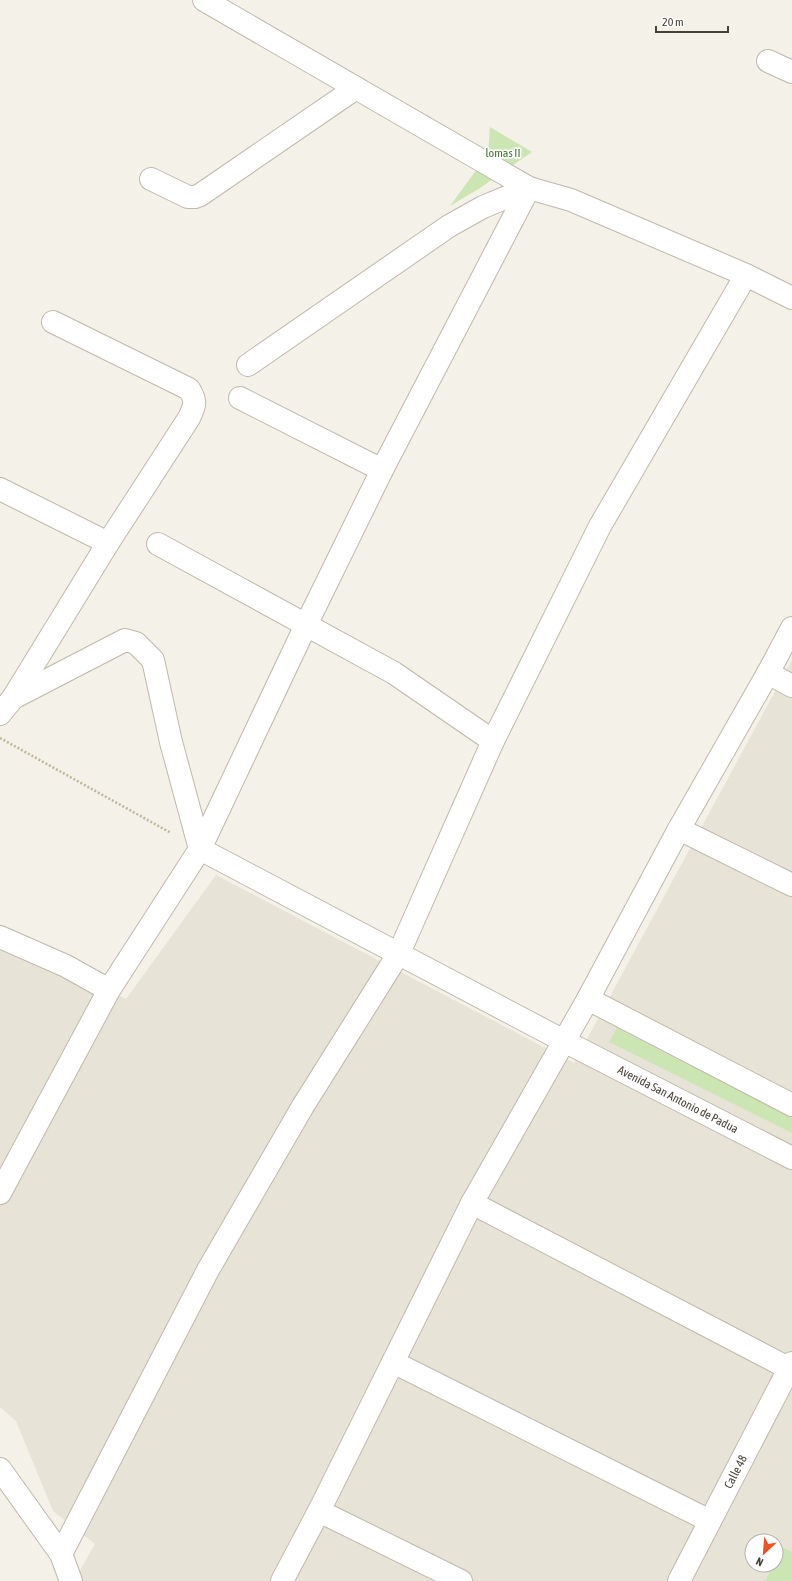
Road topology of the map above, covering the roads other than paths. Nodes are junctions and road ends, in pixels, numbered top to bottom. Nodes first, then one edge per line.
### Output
1 (204, 0) edge
2 (768, 61) dead end
3 (792, 72) edge
4 (356, 88) junction
5 (151, 179) dead end
6 (529, 188) junction
7 (746, 275) junction
8 (792, 298) edge
9 (53, 322) dead end
10 (248, 365) dead end
11 (240, 398) dead end
12 (382, 470) junction
13 (0, 489) edge
14 (108, 543) junction
15 (158, 544) dead end
16 (306, 625) junction
17 (792, 628) edge
18 (768, 673) junction
19 (792, 686) edge
20 (4, 701) edge
21 (494, 741) junction
22 (679, 829) junction
23 (200, 849) junction
24 (792, 885) edge
25 (0, 937) edge
26 (399, 953) junction
27 (109, 990) junction
28 (588, 999) junction
29 (564, 1041) junction
30 (792, 1105) edge
31 (792, 1158) edge
32 (0, 1193) edge
33 (472, 1203) junction
34 (393, 1362) junction
35 (791, 1367) edge
36 (0, 1469) edge
37 (320, 1511) junction
38 (710, 1521) junction
39 (61, 1554) junction
40 (71, 1581) edge
41 (282, 1581) edge
42 (461, 1581) edge
43 (679, 1581) edge

1 - 4 street
2 - 3 street
4 - 5 street
4 - 6 street
6 - 7 street
6 - 10 street
6 - 12 street
7 - 8 street
7 - 21 street
9 - 14 street
11 - 12 street
12 - 16 street
13 - 14 street
14 - 20 street
15 - 16 street
16 - 21 street
16 - 23 street
17 - 18 street
18 - 19 street
18 - 22 street
20 - 23 street
21 - 26 street
22 - 24 street
22 - 28 street
23 - 26 street, Avenida San Antonio de Padua
23 - 27 street
25 - 27 street
26 - 29 street, Avenida San Antonio de Padua
26 - 39 street
27 - 32 street
28 - 29 street
28 - 30 street
29 - 31 street, Avenida San Antonio de Padua
29 - 33 street
33 - 34 street
33 - 35 street
34 - 37 street
34 - 38 street
35 - 38 street, Calle 48
36 - 39 street
37 - 41 street
37 - 42 street
38 - 43 street, Calle 48
39 - 40 street

